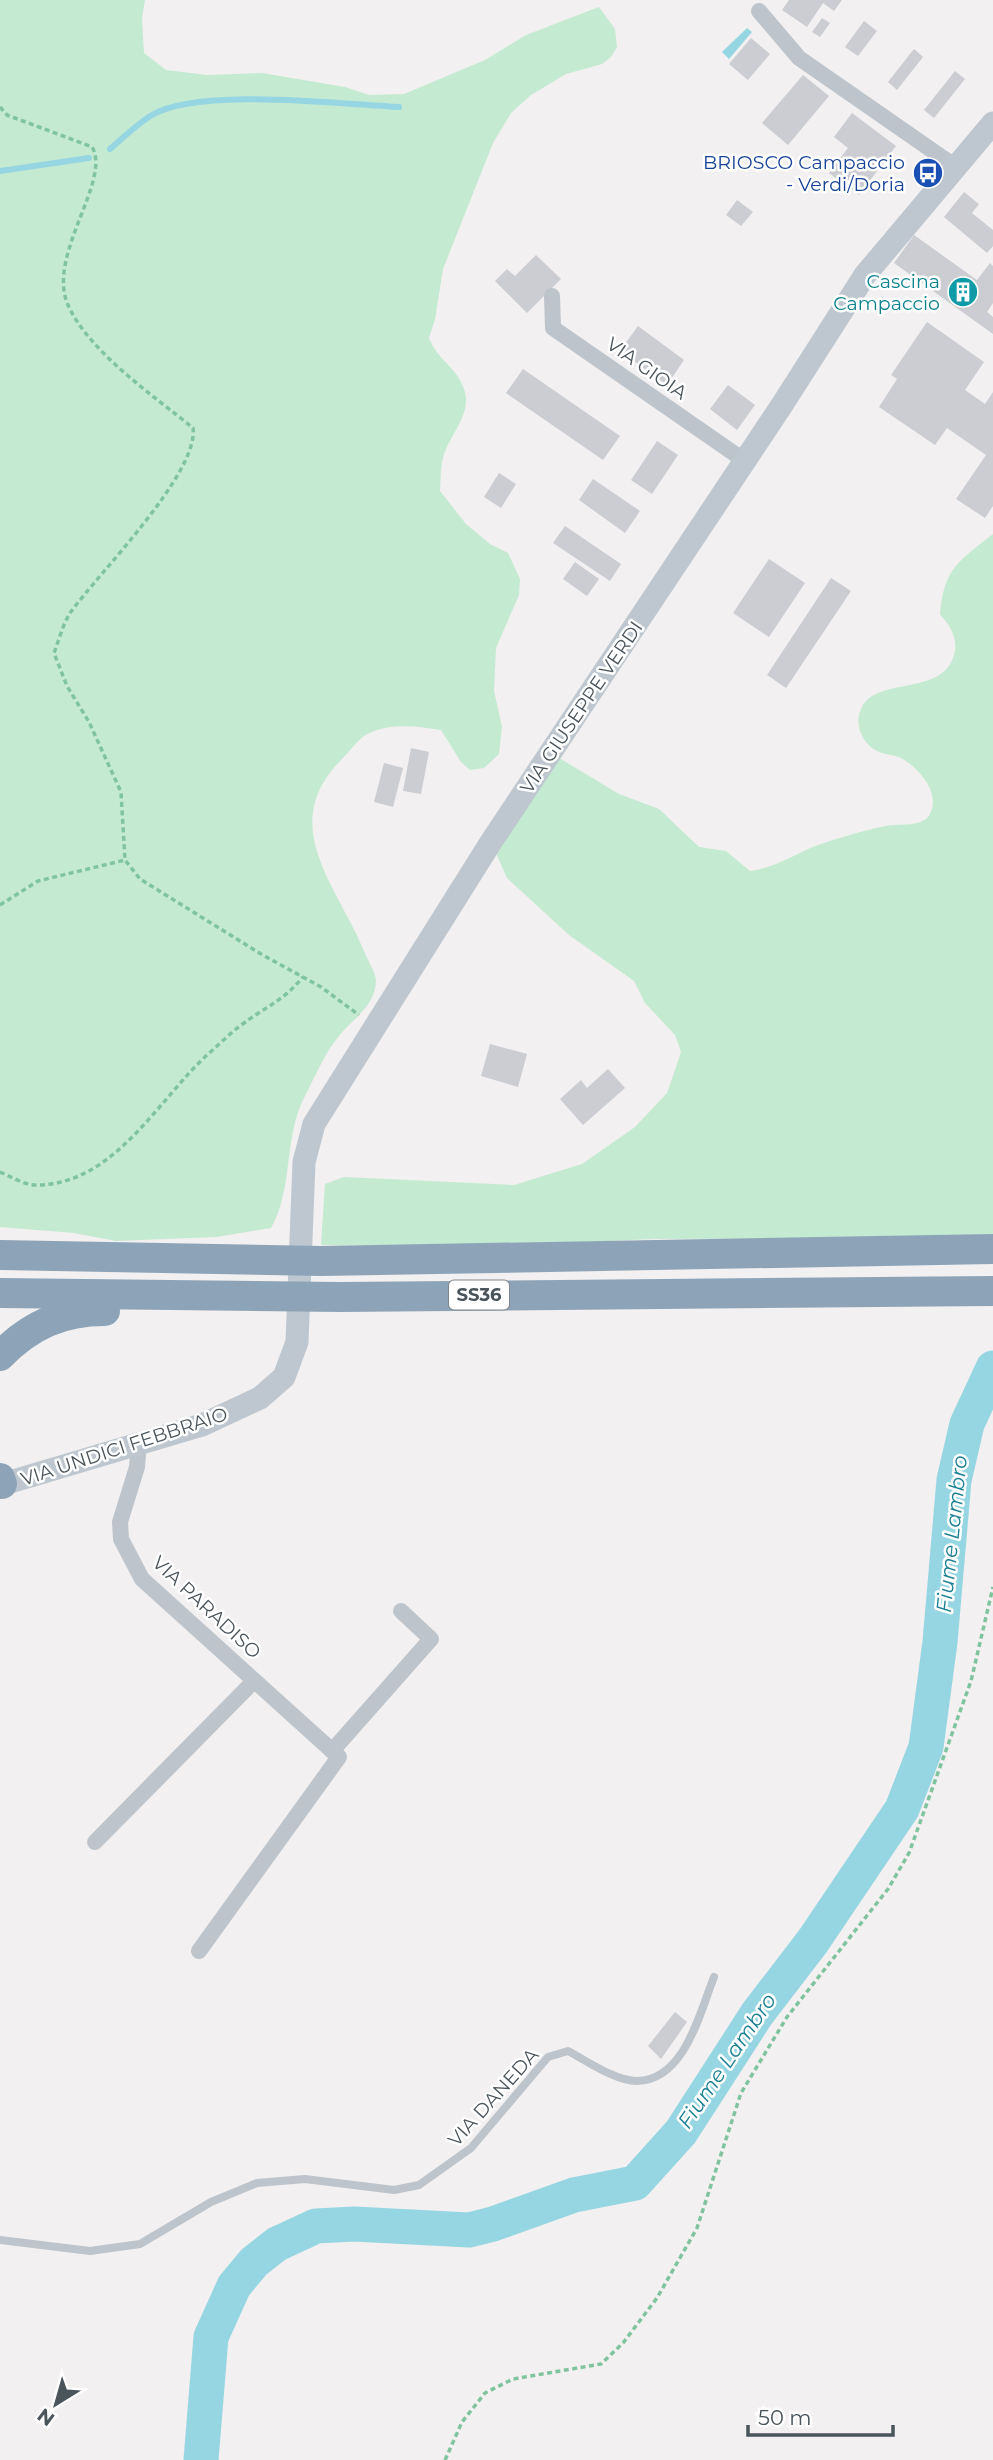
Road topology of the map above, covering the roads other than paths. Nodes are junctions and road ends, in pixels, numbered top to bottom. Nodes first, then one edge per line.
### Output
1 (759, 11) dead end
2 (993, 123) edge
3 (956, 167) junction
4 (552, 296) dead end
5 (745, 461) junction
6 (993, 1249) edge
7 (0, 1255) edge
8 (993, 1291) edge
9 (0, 1293) edge
10 (340, 1297) junction
11 (297, 1342) joint
12 (0, 1356) edge
13 (139, 1442) junction
14 (1, 1482) edge
15 (401, 1611) dead end
16 (254, 1681) junction
17 (332, 1751) junction
18 (95, 1842) dead end
19 (199, 1951) dead end
20 (714, 1977) dead end
21 (0, 2240) edge

1 - 3 street
2 - 3 street, VIA GIUSEPPE VERDI
3 - 5 street, VIA GIUSEPPE VERDI
4 - 5 street, VIA GIOIA
5 - 11 street, VIA GIUSEPPE VERDI
6 - 7 highway, SS36
8 - 10 highway, SS36
9 - 10 highway, SS36
10 - 12 highway
11 - 13 street, VIA UNDICI FEBBRAIO
13 - 14 street, VIA UNDICI FEBBRAIO
13 - 16 street, VIA PARADISO
15 - 17 street
16 - 17 street, VIA PARADISO
16 - 18 street, VIA PARADISO
17 - 19 street
20 - 21 lane, VIA DANEDA

